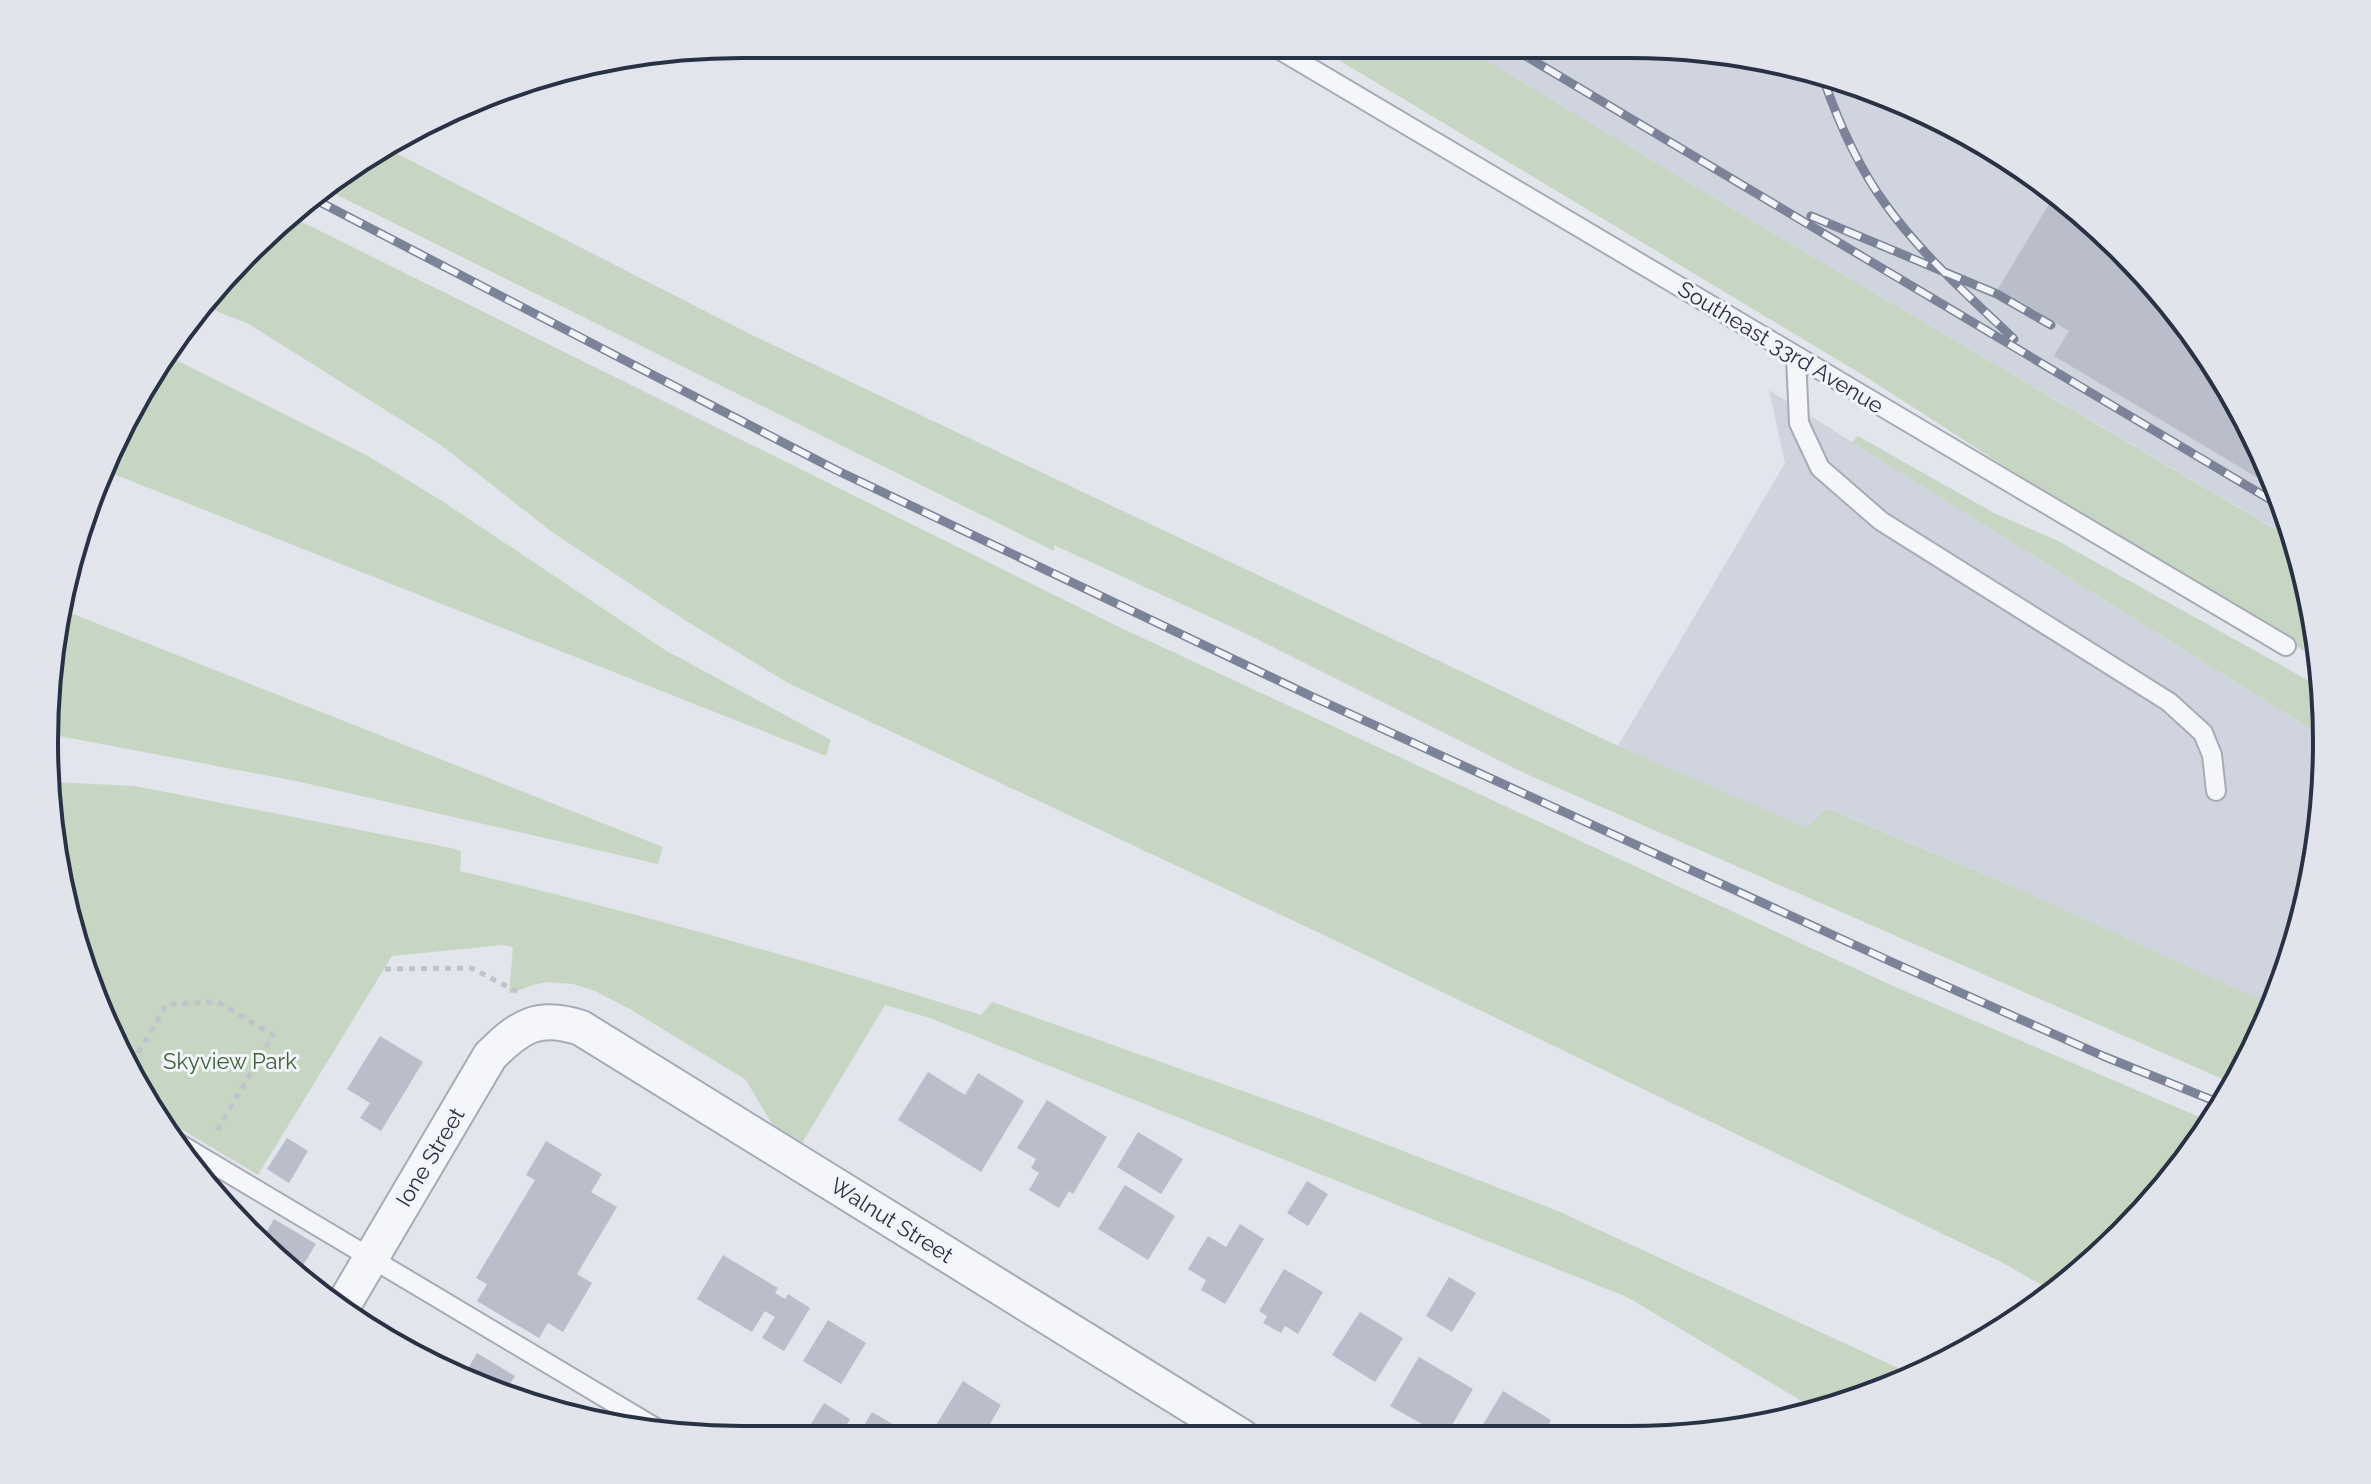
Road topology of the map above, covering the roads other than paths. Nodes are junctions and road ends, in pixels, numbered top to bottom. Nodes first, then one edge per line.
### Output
1 (1294, 58) edge
2 (1796, 356) junction
3 (2286, 646) dead end
4 (2216, 791) dead end
5 (537, 1022) joint
6 (196, 1154) edge
7 (370, 1259) junction
8 (346, 1300) edge
9 (638, 1418) edge
10 (1224, 1426) edge

1 - 2 lane, Southeast 33rd Avenue
2 - 3 lane, Southeast 33rd Avenue
2 - 4 lane
5 - 7 street, Ione Street
5 - 10 street, Walnut Street
6 - 7 lane
7 - 8 street, Ione Street
7 - 9 lane

